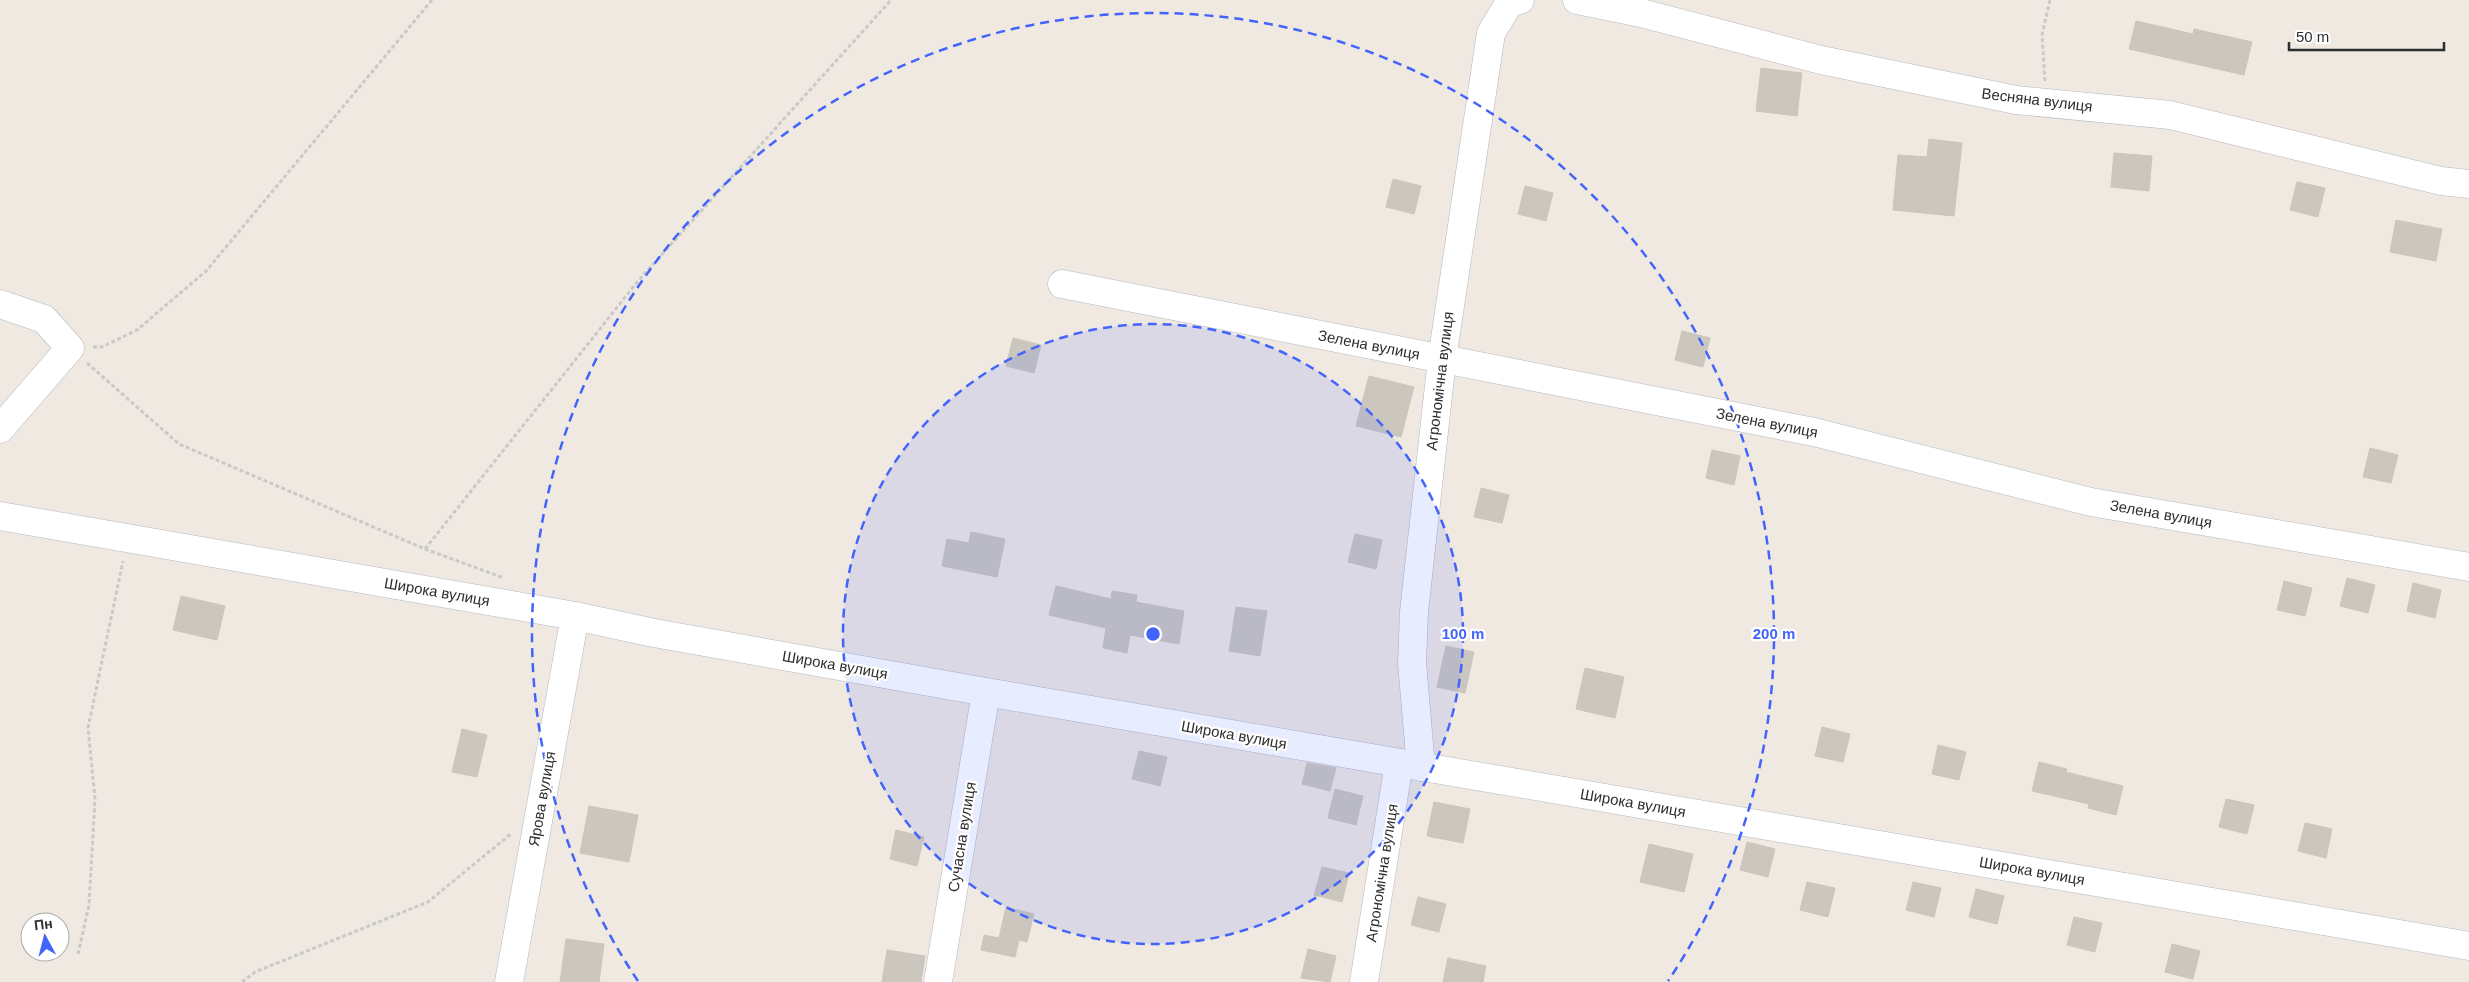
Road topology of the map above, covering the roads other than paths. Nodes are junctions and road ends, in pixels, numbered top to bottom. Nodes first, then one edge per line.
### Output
1 (1577, 0) edge
2 (1515, 1) edge
3 (2469, 184) edge
4 (1062, 284) dead end
5 (0, 304) edge
6 (1442, 359) junction
7 (0, 429) edge
8 (0, 516) edge
9 (2469, 567) edge
10 (575, 616) junction
11 (986, 692) junction
12 (1410, 765) junction
13 (2469, 946) edge
14 (509, 982) edge
15 (938, 982) edge
16 (1364, 982) edge

1 - 3 street, Весняна вулиця
2 - 6 street, Агрономічна вулиця
4 - 6 street, Зелена вулиця
5 - 7 street
6 - 9 street, Зелена вулиця
6 - 12 street, Агрономічна вулиця
8 - 10 street, Широка вулиця
10 - 11 street, Широка вулиця
10 - 14 street, Ярова вулиця
11 - 12 street, Широка вулиця
11 - 15 street, Сучасна вулиця
12 - 13 street, Широка вулиця
12 - 16 street, Агрономічна вулиця

